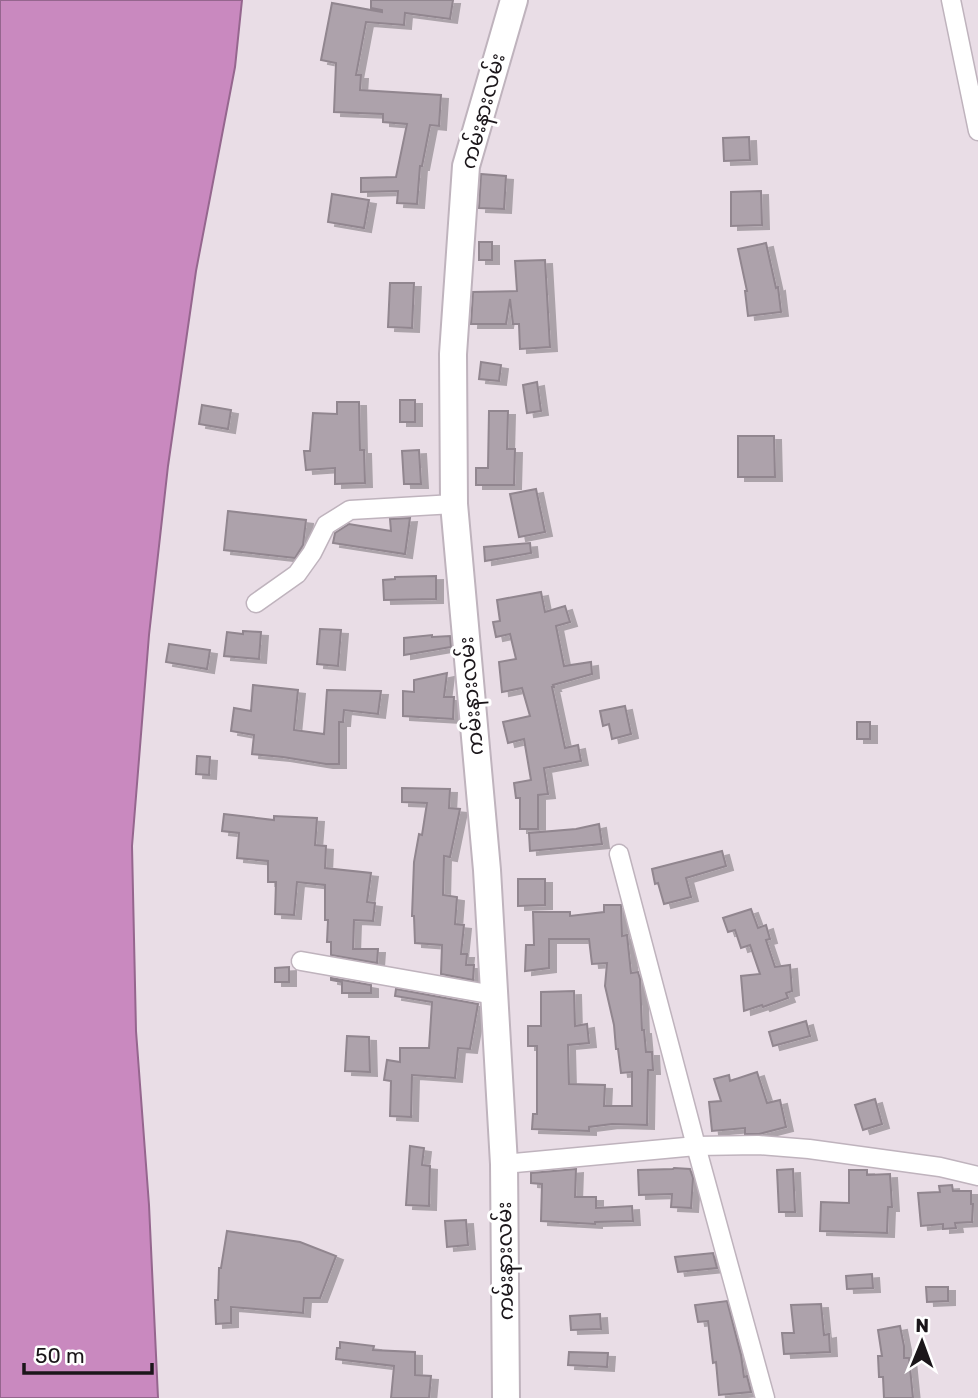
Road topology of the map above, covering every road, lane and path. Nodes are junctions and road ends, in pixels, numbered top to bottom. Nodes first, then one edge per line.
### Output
1 (513, 0) edge
2 (951, 0) edge
3 (978, 131) edge
4 (454, 504) junction
5 (256, 603) dead end
6 (619, 854) dead end
7 (301, 961) dead end
8 (495, 995) junction
9 (696, 1146) junction
10 (504, 1164) junction
11 (978, 1176) edge
12 (506, 1398) edge
13 (765, 1398) edge

1 - 4 main road, ကမ်းနားလမ်း
2 - 3 street
4 - 5 street
4 - 8 main road, ကမ်းနားလမ်း
6 - 9 street
7 - 8 street
8 - 10 main road, ကမ်းနားလမ်း
9 - 10 street
9 - 11 street
9 - 13 street
10 - 12 main road, ကမ်းနားလမ်း

